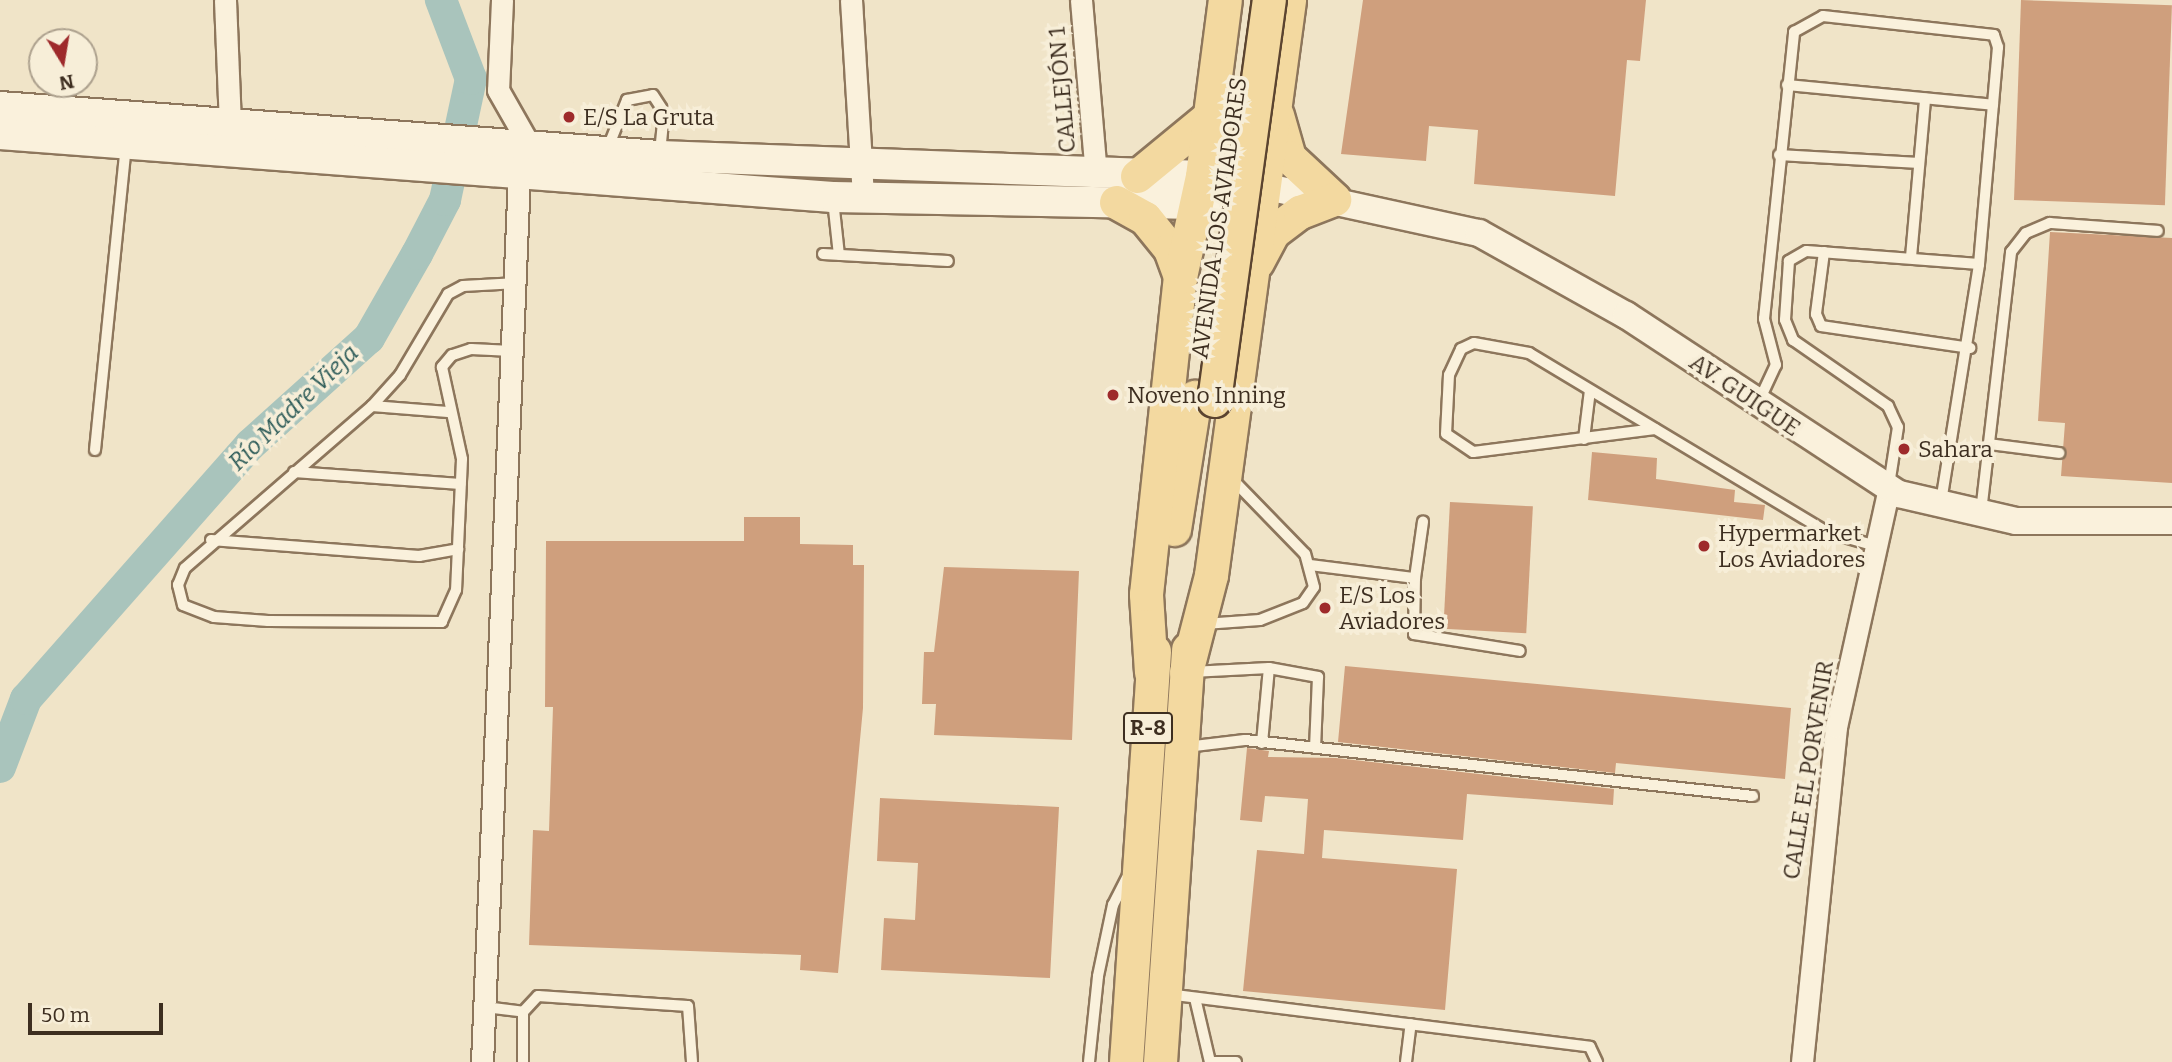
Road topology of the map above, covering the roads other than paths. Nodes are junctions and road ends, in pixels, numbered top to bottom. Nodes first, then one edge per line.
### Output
1 (225, 0) edge
2 (502, 0) edge
3 (851, 0) edge
4 (1081, 0) edge
5 (1225, 0) edge
6 (1248, 0) edge
7 (1269, 0) edge
8 (1289, 0) edge
9 (1787, 85) junction
10 (1925, 99) junction
11 (1274, 103) junction
12 (1993, 105) junction
13 (0, 107) edge
14 (1210, 116) junction
15 (230, 127) junction
16 (0, 134) edge
17 (126, 146) junction
18 (530, 146) junction
19 (402, 151) junction
20 (606, 152) junction
21 (1779, 155) junction
22 (660, 156) junction
23 (1919, 163) junction
24 (860, 166) junction
25 (508, 174) junction
26 (1096, 176) junction
27 (1137, 176) junction
28 (1200, 188) junction
29 (1262, 196) junction
30 (833, 197) junction
31 (863, 198) junction
32 (1334, 199) junction
33 (1116, 202) junction
34 (2158, 231) dead end
35 (1824, 252) junction
36 (823, 254) dead end
37 (839, 255) junction
38 (1911, 257) junction
39 (948, 261) dead end
40 (1979, 264) junction
41 (1180, 277) junction
42 (1251, 281) junction
43 (518, 283) junction
44 (1970, 348) junction
45 (515, 352) junction
46 (1590, 390) junction
47 (1205, 398) junction
48 (1758, 403) junction
49 (372, 406) junction
50 (448, 412) junction
51 (1655, 429) junction
52 (1584, 439) junction
53 (1989, 444) junction
54 (95, 450) dead end
55 (2059, 453) dead end
56 (1225, 471) junction
57 (294, 472) junction
58 (461, 484) junction
59 (1888, 488) junction
60 (1940, 507) junction
61 (1980, 515) junction
62 (1423, 522) dead end
63 (2172, 522) edge
64 (211, 540) junction
65 (1876, 546) junction
66 (458, 549) junction
67 (1310, 565) junction
68 (1415, 578) junction
69 (1198, 625) junction
70 (1520, 652) dead end
71 (1269, 668) junction
72 (1151, 672) junction
73 (1186, 672) junction
74 (1262, 743) junction
75 (1180, 747) junction
76 (1315, 748) junction
77 (1753, 796) dead end
78 (1140, 854) junction
79 (1161, 993) junction
80 (1195, 998) junction
81 (485, 1007) junction
82 (523, 1012) junction
83 (1411, 1024) junction
84 (482, 1062) edge
85 (523, 1062) edge
86 (692, 1062) edge
87 (1089, 1062) edge
88 (1126, 1062) edge
89 (1160, 1062) edge
90 (1211, 1062) edge
91 (1236, 1062) edge
92 (1406, 1062) edge
93 (1597, 1062) edge
94 (1802, 1062) edge

1 - 15 street
2 - 18 street
3 - 24 street
4 - 26 street, CALLEJÓN 1
5 - 14 main road
6 - 47 main road, AVENIDA LOS AVIADORES / R-8
7 - 47 main road, AVENIDA LOS AVIADORES / R-8, bridge
8 - 11 main road
9 - 10 lane
9 - 12 lane
9 - 21 lane
10 - 12 lane
10 - 23 lane
11 - 29 main road
11 - 32 main road
12 - 40 lane
13 - 15 main road
14 - 27 main road
14 - 28 main road
15 - 19 main road
16 - 17 main road
17 - 19 main road
17 - 54 lane
18 - 19 main road
18 - 20 main road
19 - 25 main road
20 - 22 main road
20 - 22 lane
21 - 23 lane
21 - 48 lane
22 - 24 main road
23 - 38 lane
24 - 26 main road
24 - 31 street
25 - 30 main road
25 - 43 street
26 - 27 main road
27 - 28 main road
28 - 29 main road
28 - 33 main road
28 - 41 main road, R-8
29 - 32 street, AV. GUIGUE
29 - 42 main road
30 - 31 main road
30 - 37 lane
31 - 33 main road
32 - 42 main road
32 - 48 street, AV. GUIGUE
33 - 41 main road
34 - 53 lane
35 - 38 lane
35 - 44 lane
35 - 59 lane
36 - 37 lane
37 - 39 lane
38 - 40 lane
40 - 44 lane
41 - 72 main road, R-8
42 - 56 main road
43 - 45 street
43 - 49 lane
44 - 60 lane
45 - 50 lane
45 - 81 street
46 - 51 lane
46 - 52 lane
46 - 52 lane
47 - 72 main road, AVENIDA LOS AVIADORES / R-8
47 - 73 main road, AVENIDA LOS AVIADORES / R-8
48 - 59 street, AV. GUIGUE
49 - 50 lane
49 - 57 lane
50 - 58 lane
51 - 52 lane
51 - 65 lane
53 - 55 lane
53 - 61 lane
56 - 67 lane
56 - 69 main road
57 - 58 lane
57 - 64 lane
58 - 66 lane
59 - 60 street, AV. GUIGUE
59 - 65 street, CALLE EL PORVENIR
60 - 61 street, AV. GUIGUE
61 - 63 street, AV. GUIGUE
62 - 68 lane
64 - 66 lane
64 - 66 lane
65 - 94 street, CALLE EL PORVENIR
67 - 68 lane
67 - 69 lane
68 - 70 lane
69 - 73 main road
71 - 73 lane
71 - 74 lane
71 - 76 lane
72 - 78 main road, AVENIDA LOS AVIADORES / R-8
73 - 75 main road, AVENIDA LOS AVIADORES / R-8
74 - 75 lane
74 - 76 lane
75 - 79 main road, AVENIDA LOS AVIADORES / R-8
76 - 77 lane
78 - 87 lane
78 - 88 main road, AVENIDA LOS AVIADORES / R-8
79 - 80 lane
79 - 89 main road, AVENIDA LOS AVIADORES / R-8
80 - 83 lane
80 - 90 lane
81 - 82 lane
81 - 84 street
82 - 85 lane
82 - 86 lane
83 - 92 lane
83 - 93 lane
90 - 91 lane

